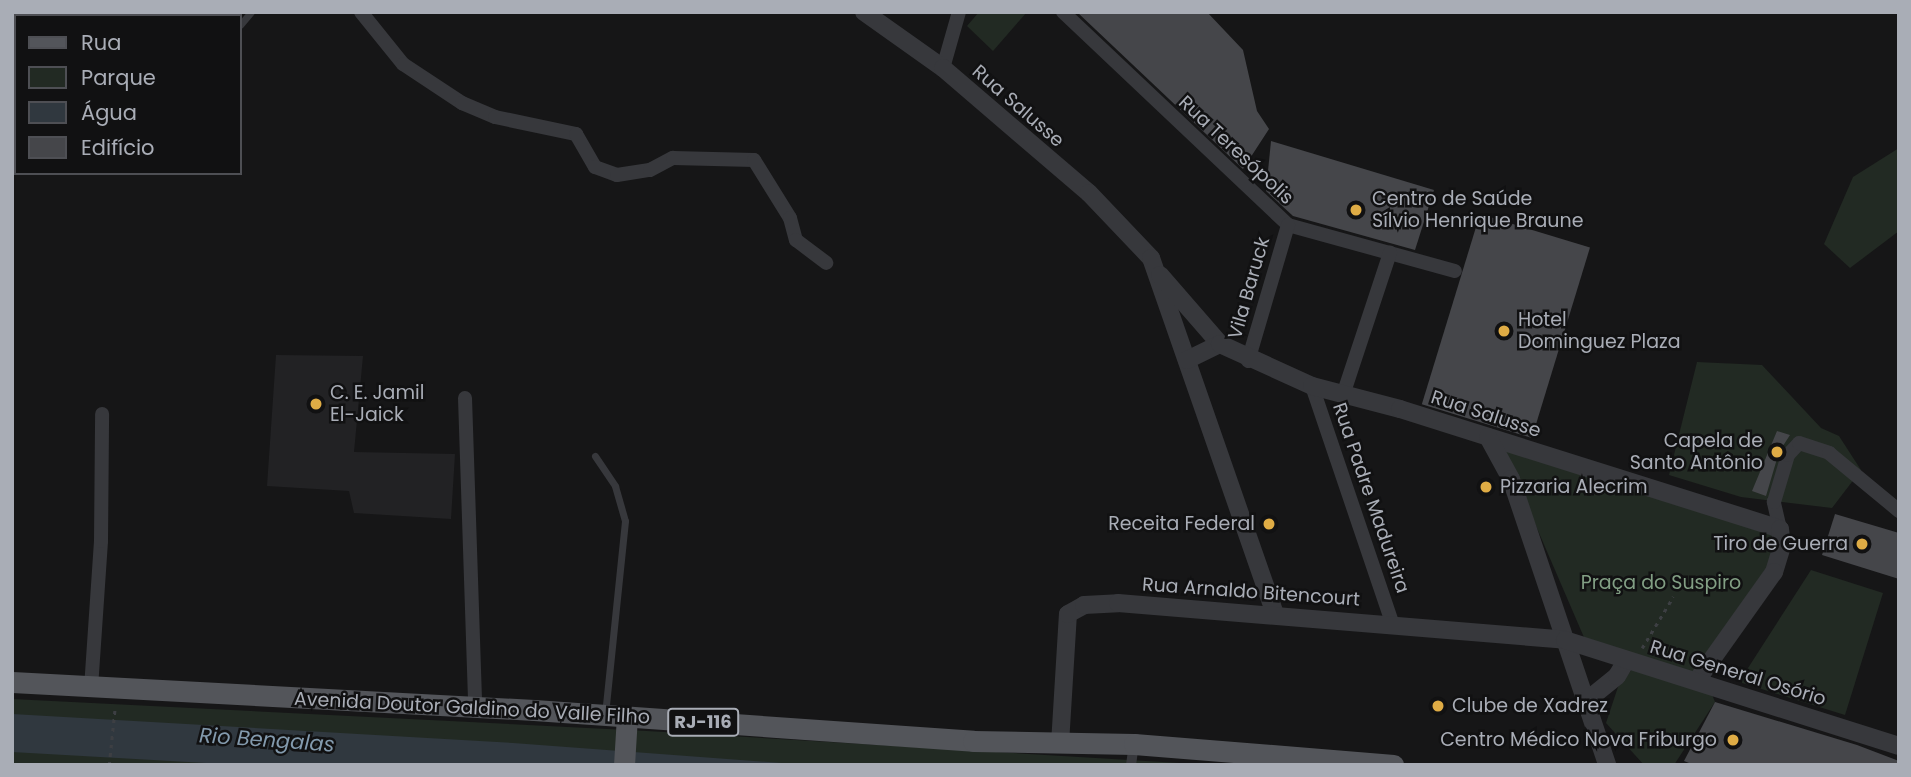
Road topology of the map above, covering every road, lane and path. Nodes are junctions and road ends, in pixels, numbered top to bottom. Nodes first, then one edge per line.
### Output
1 (361, 12) edge
2 (864, 12) edge
3 (959, 12) edge
4 (1063, 12) edge
5 (943, 68) junction
6 (1287, 225) junction
7 (1390, 253) junction
8 (827, 263) dead end
9 (1455, 271) dead end
10 (1160, 275) junction
11 (1220, 344) junction
12 (1187, 360) junction
13 (1248, 361) junction
14 (1312, 386) junction
15 (1343, 395) junction
16 (466, 398) dead end
17 (102, 414) dead end
18 (1488, 437) junction
19 (596, 456) dead end
20 (1899, 511) edge
21 (1780, 529) junction
22 (1673, 597) dead end
23 (1275, 614) junction
24 (1392, 622) junction
25 (1565, 640) junction
26 (1630, 662) junction
27 (1698, 679) junction
28 (12, 682) edge
29 (91, 688) junction
30 (117, 689) junction
31 (1585, 702) junction
32 (475, 706) junction
33 (605, 714) junction
34 (627, 726) junction
35 (1060, 744) junction
36 (1899, 746) edge
37 (1133, 754) edge
38 (109, 765) edge
39 (624, 765) edge
40 (1393, 765) edge
41 (1607, 765) edge

1 - 8 street
2 - 5 street, Rua Salusse
3 - 5 street
4 - 6 street, Rua Teresópolis
5 - 10 street, Rua Salusse
6 - 7 street, Rua Teresópolis
6 - 13 street, Vila Baruck
7 - 9 street, Rua Teresópolis
7 - 15 street
10 - 11 street, Rua Salusse
10 - 12 street
11 - 12 street
11 - 13 street, Rua Salusse
12 - 23 street
13 - 14 street, Rua Salusse
14 - 15 street, Rua Salusse
14 - 24 street, Rua Padre Madureira
15 - 18 street, Rua Salusse
16 - 32 street
17 - 29 street
18 - 21 street, Rua Salusse
18 - 25 street
19 - 33 lane
20 - 21 street
21 - 27 street
22 - 26 path
23 - 24 street, Rua Arnaldo Bitencourt
23 - 35 street, Rua Arnaldo Bitencourt
24 - 25 street, Rua Arnaldo Bitencourt
25 - 26 street, Rua General Osório
25 - 31 street
26 - 27 street, Rua General Osório
26 - 31 street
27 - 36 street, Rua General Osório
28 - 29 main road, Avenida Doutor Galdino do Valle Filho / RJ-116
29 - 30 main road, Avenida Doutor Galdino do Valle Filho / RJ-116
30 - 32 main road, Avenida Doutor Galdino do Valle Filho / RJ-116
30 - 38 path
31 - 41 street
32 - 33 main road, Avenida Doutor Galdino do Valle Filho / RJ-116
33 - 34 main road, Avenida Doutor Galdino do Valle Filho / RJ-116
34 - 35 main road, Avenida Doutor Galdino do Valle Filho / RJ-116
34 - 39 main road
35 - 37 main road, Avenida Doutor Galdino do Valle Filho / RJ-116
37 - 40 main road, Avenida Doutor Galdino do Valle Filho / RJ-116

